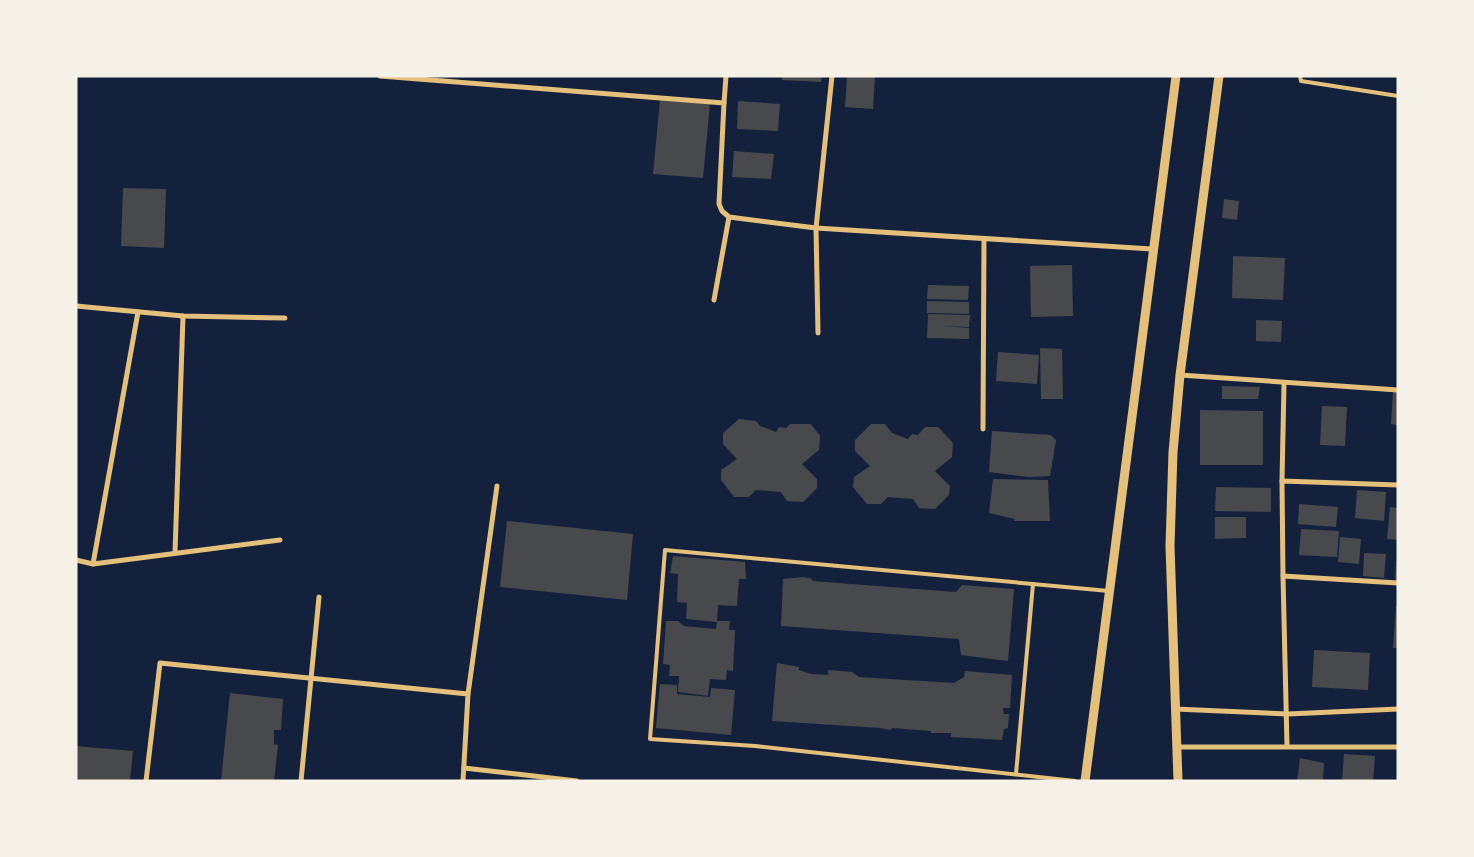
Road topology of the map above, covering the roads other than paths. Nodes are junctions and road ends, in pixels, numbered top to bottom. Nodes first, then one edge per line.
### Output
1 (380, 76) edge
2 (726, 76) edge
3 (832, 76) edge
4 (1176, 76) edge
5 (1218, 76) edge
6 (1300, 76) edge
7 (1398, 96) edge
8 (724, 103) junction
9 (729, 218) junction
10 (816, 228) junction
11 (984, 239) junction
12 (1152, 249) junction
13 (714, 300) dead end
14 (76, 306) edge
15 (138, 312) junction
16 (183, 316) junction
17 (285, 318) dead end
18 (818, 333) dead end
19 (1180, 376) junction
20 (1284, 384) junction
21 (1398, 390) edge
22 (983, 429) dead end
23 (1282, 481) junction
24 (1398, 485) edge
25 (497, 486) dead end
26 (280, 540) dead end
27 (175, 553) junction
28 (76, 560) edge
29 (93, 564) junction
30 (1283, 576) junction
31 (1398, 583) edge
32 (1033, 584) junction
33 (1110, 591) junction
34 (319, 597) dead end
35 (312, 678) junction
36 (468, 694) junction
37 (1176, 709) junction
38 (1398, 709) edge
39 (1288, 714) junction
40 (1287, 746) junction
41 (1177, 747) junction
42 (1398, 747) edge
43 (464, 768) junction
44 (1016, 774) junction
45 (146, 781) edge
46 (301, 781) edge
47 (462, 781) edge
48 (577, 781) edge
49 (1075, 781) edge
50 (1085, 781) edge
51 (1178, 781) edge

1 - 8 street
2 - 8 street
3 - 10 street
4 - 12 street
5 - 19 street
6 - 7 lane
8 - 9 street
9 - 10 street
9 - 13 street
10 - 11 street
10 - 18 street
11 - 12 street
11 - 22 street
12 - 33 street
14 - 15 street
15 - 16 street
15 - 29 street
16 - 17 street
16 - 27 street
19 - 20 street
19 - 37 street
20 - 21 street
20 - 23 street
23 - 24 street
23 - 30 street
25 - 36 street
26 - 27 street
27 - 29 street
28 - 29 street
30 - 31 street
30 - 39 street
32 - 33 lane
32 - 44 lane
32 - 44 lane
33 - 50 street
34 - 35 street
35 - 36 street
35 - 45 street
35 - 46 street
36 - 43 street
37 - 39 street
37 - 41 street
38 - 39 street
39 - 40 street
40 - 41 street
40 - 42 street
41 - 51 street
43 - 47 street
43 - 48 street
44 - 49 lane

